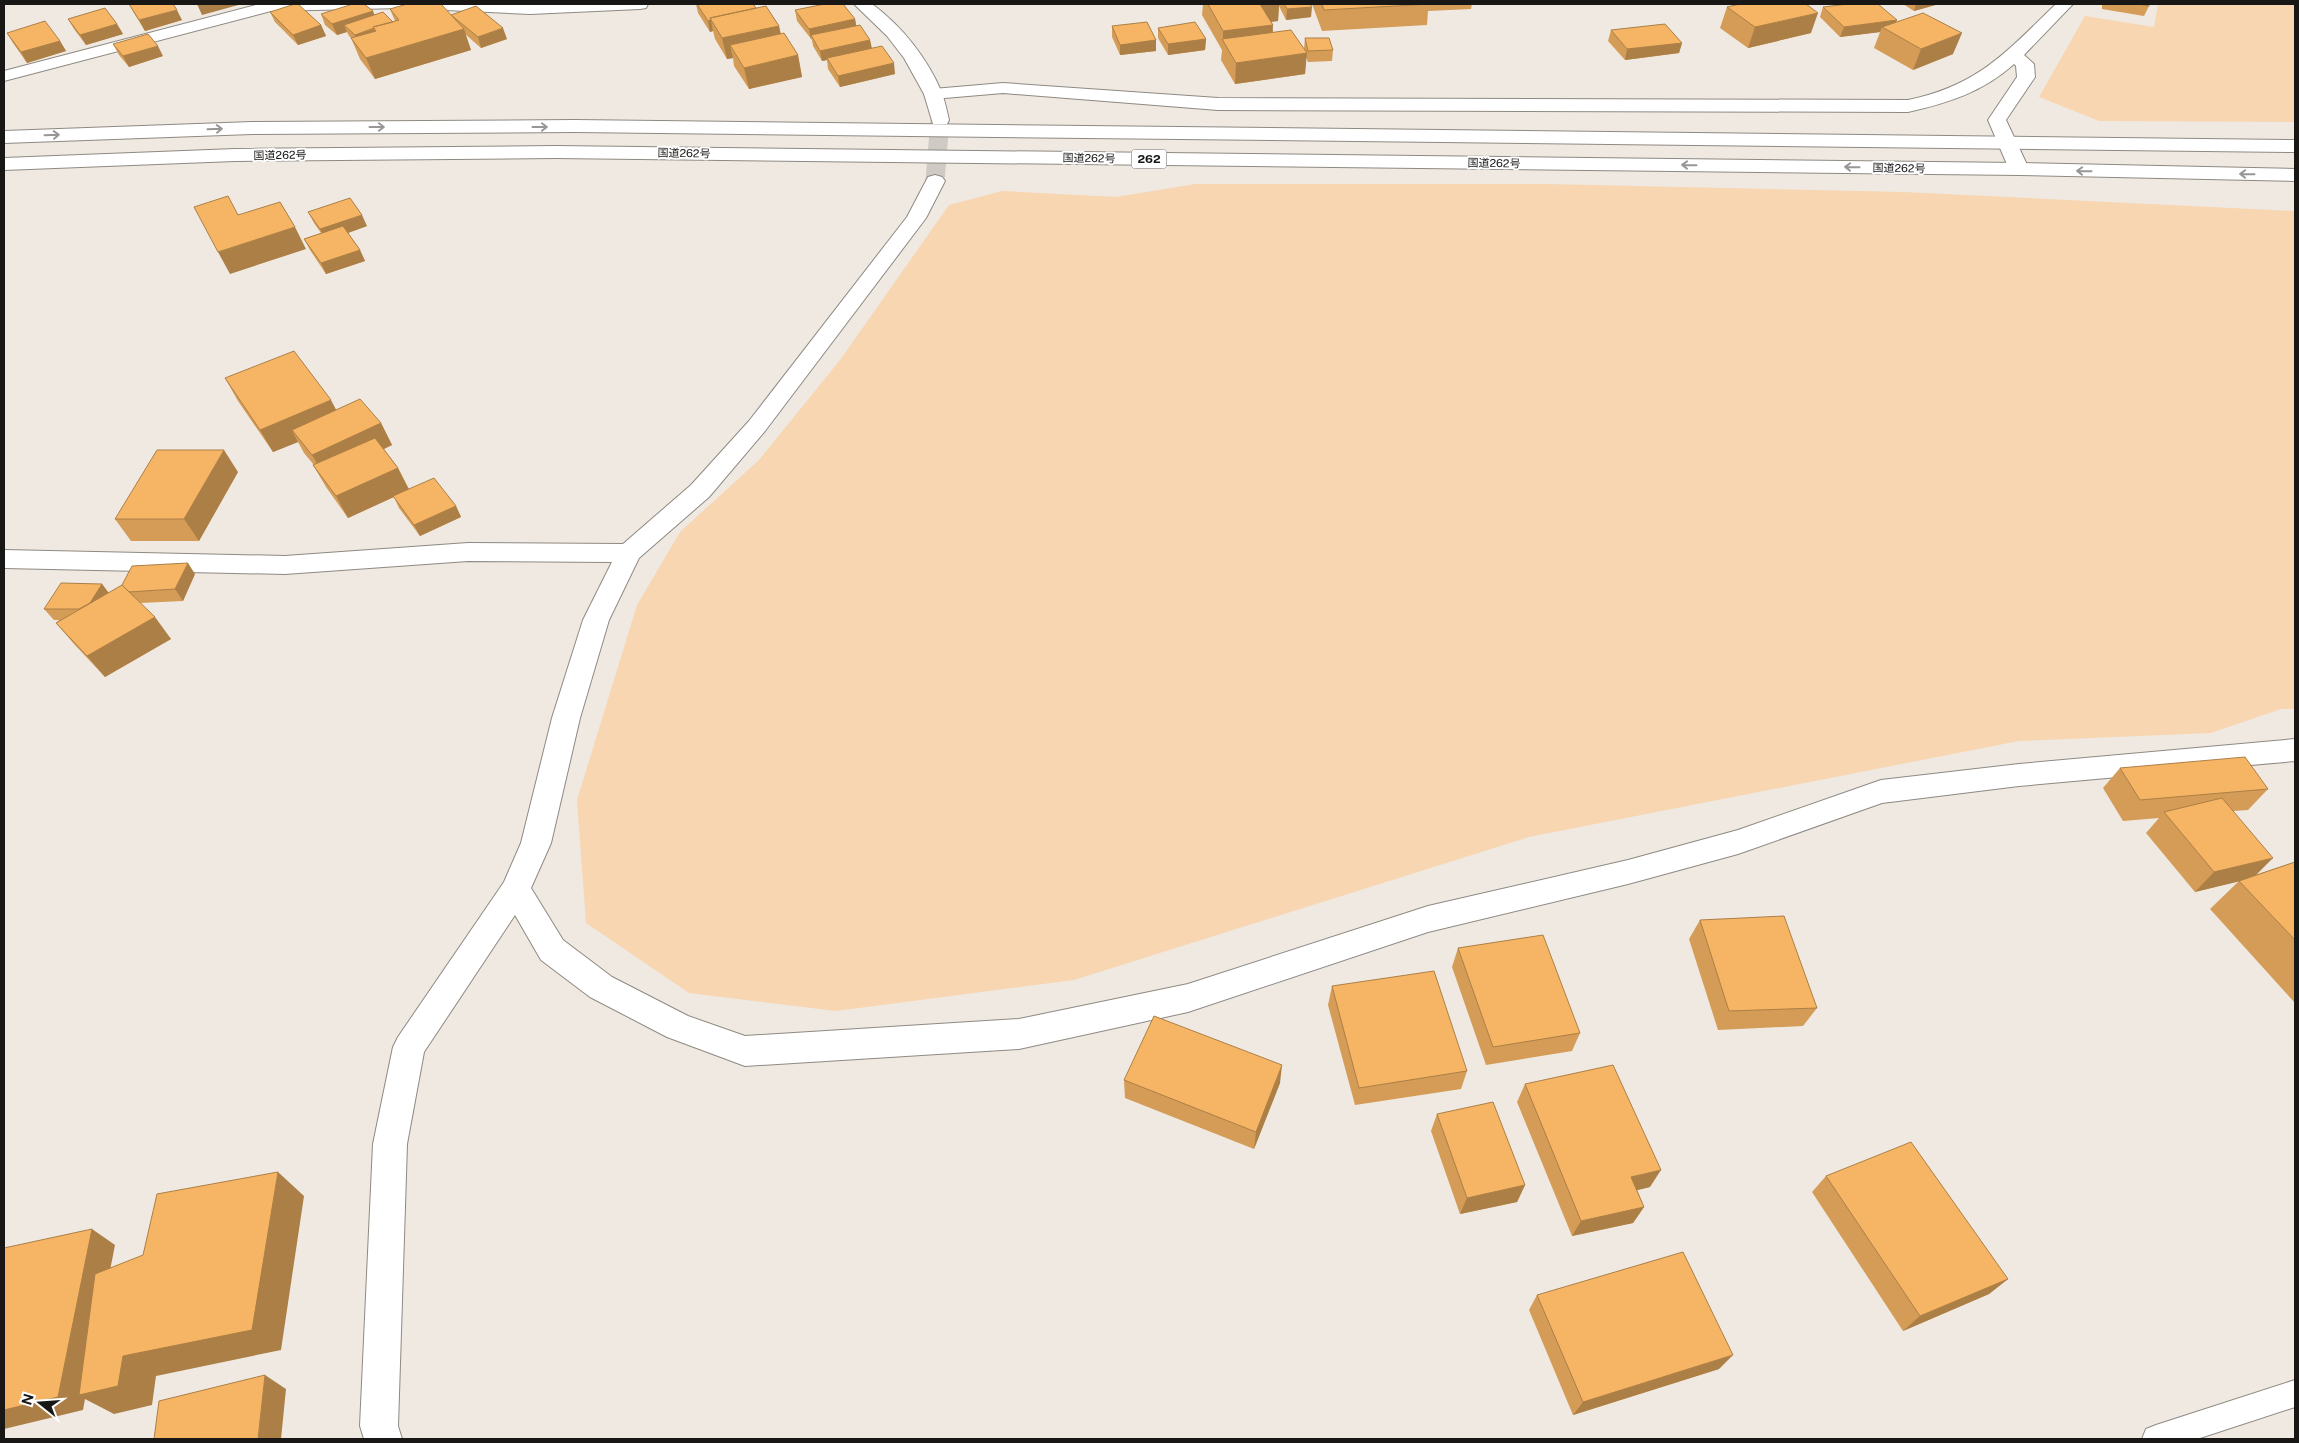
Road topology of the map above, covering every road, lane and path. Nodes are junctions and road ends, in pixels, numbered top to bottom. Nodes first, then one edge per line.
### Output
1 (398, 4) edge
2 (404, 4) edge
3 (640, 4) edge
4 (862, 4) edge
5 (2065, 4) edge
6 (2012, 55) junction
7 (4, 76) edge
8 (933, 94) junction
9 (940, 120) tunnel mouth
10 (4, 137) edge
11 (2007, 143) junction
12 (2295, 146) edge
13 (4, 164) edge
14 (2019, 169) junction
15 (2295, 175) edge
16 (935, 181) tunnel mouth
17 (629, 553) junction
18 (4, 559) edge
19 (2295, 750) edge
20 (516, 889) junction
21 (2295, 1393) edge
22 (383, 1439) edge
23 (2156, 1439) edge

1 - 7 main road
2 - 3 main road
4 - 8 main road
5 - 6 main road
6 - 8 main road
6 - 11 main road
8 - 9 main road
10 -> 11 main road, 国道262号 / 262
11 - 12 main road, 国道262号 / 262
11 - 14 main road
14 -> 13 main road, 国道262号 / 262
15 -> 14 main road, 国道262号 / 262
16 - 17 main road
17 - 18 main road
17 - 20 main road
19 - 20 main road
20 - 22 main road
21 - 23 lane

